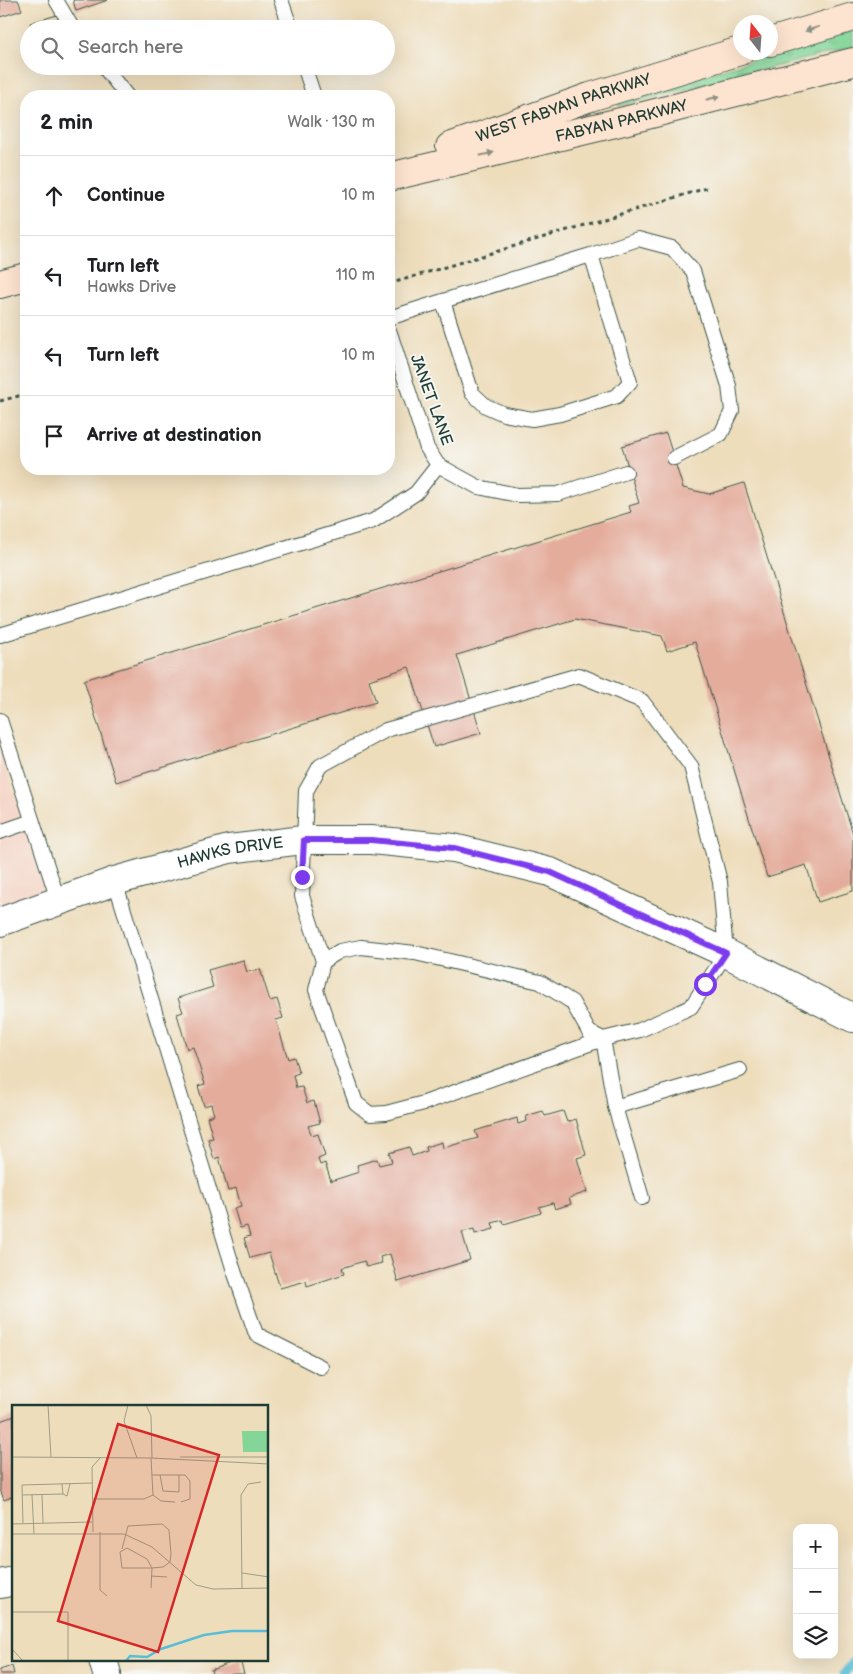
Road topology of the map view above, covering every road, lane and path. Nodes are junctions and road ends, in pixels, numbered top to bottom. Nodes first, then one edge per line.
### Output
1 (56, 0) edge
2 (281, 0) edge
3 (853, 17) edge
4 (68, 20) edge
5 (288, 20) edge
6 (778, 40) edge
7 (733, 53) edge
8 (853, 62) edge
9 (110, 75) edge
10 (307, 75) edge
11 (122, 90) edge
12 (312, 90) edge
13 (395, 166) edge
14 (395, 176) edge
15 (710, 187) dead end
16 (591, 255) junction
17 (20, 279) edge
18 (395, 282) edge
19 (0, 284) edge
20 (444, 300) junction
21 (395, 316) edge
22 (395, 349) edge
23 (20, 396) edge
24 (0, 401) edge
25 (674, 458) dead end
26 (438, 465) junction
27 (626, 472) dead end
28 (0, 635) edge
29 (0, 720) edge
30 (32, 821) junction
31 (0, 832) edge
32 (304, 840) junction
33 (115, 881) junction
34 (59, 903) junction
35 (0, 922) edge
36 (726, 953) junction
37 (323, 961) junction
38 (853, 1018) edge
39 (603, 1039) junction
40 (740, 1070) dead end
41 (616, 1107) junction
42 (642, 1198) dead end
43 (320, 1366) dead end

1 - 4 lane
2 - 5 lane
3 -> 6 main road
7 - 13 main road, WEST FABYAN PARKWAY
14 -> 8 main road, FABYAN PARKWAY
9 - 11 lane
10 - 12 lane
15 - 18 path
16 - 20 lane
16 - 20 lane
16 - 25 lane
17 - 19 main road
20 - 21 lane
22 - 26 lane, JANET LANE
23 - 24 path
26 - 27 lane, JANET LANE
26 - 28 lane
29 - 30 lane
30 - 31 lane
30 - 34 lane
32 - 33 street, HAWKS DRIVE
32 - 36 street, HAWKS DRIVE
32 - 36 lane
32 - 37 lane
33 - 34 street, HAWKS DRIVE
33 - 43 lane
34 - 35 street, HAWKS DRIVE
36 - 38 street, HAWKS DRIVE
36 - 39 lane
37 - 39 lane
37 - 39 lane
39 - 41 lane
40 - 41 lane
41 - 42 lane

